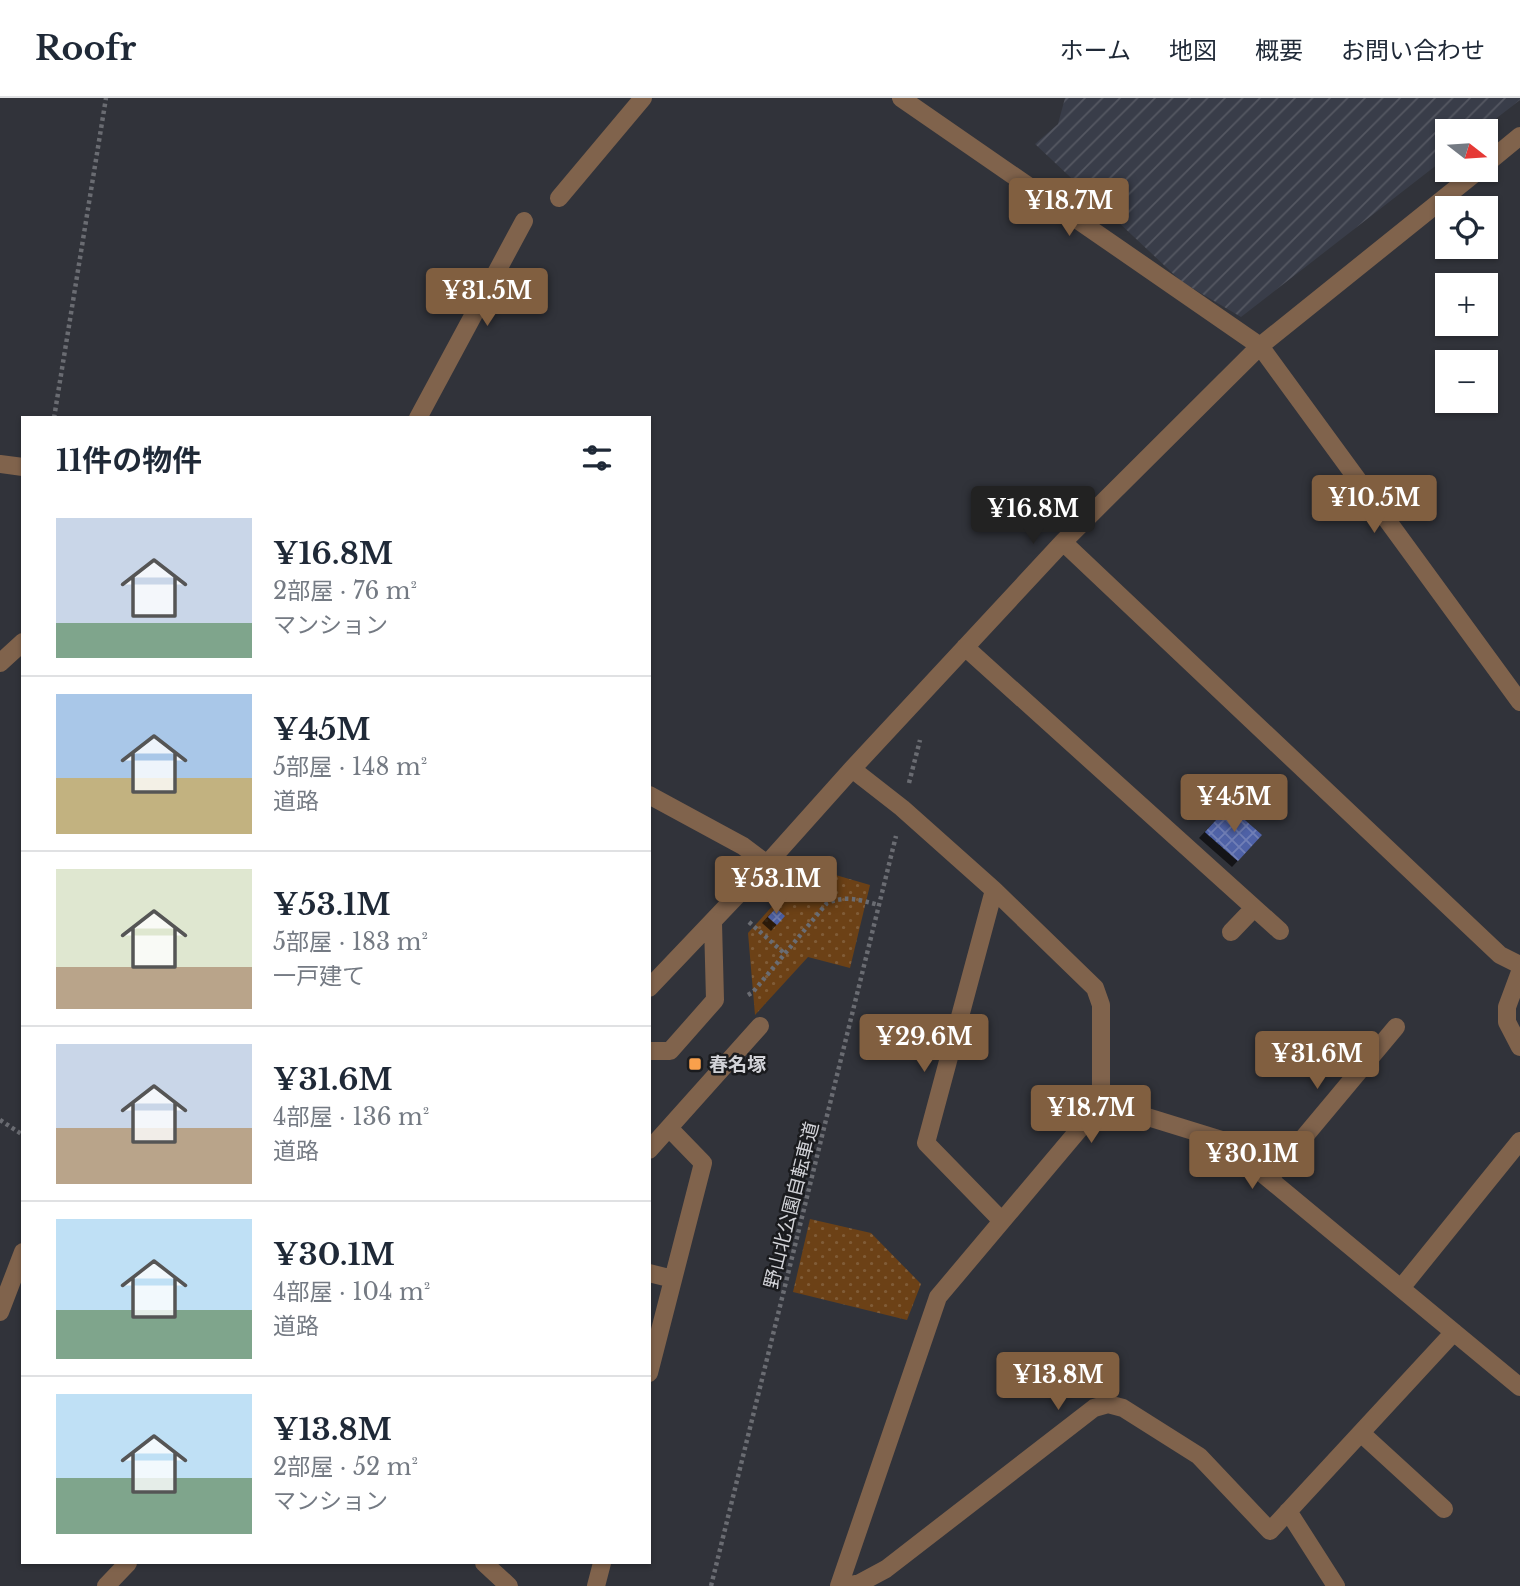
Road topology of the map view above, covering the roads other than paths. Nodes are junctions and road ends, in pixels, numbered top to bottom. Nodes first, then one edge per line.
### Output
1 (643, 98) edge
2 (901, 98) edge
3 (1520, 136) edge
4 (1498, 154) edge
5 (1464, 182) edge
6 (559, 198) dead end
7 (524, 221) dead end
8 (1260, 346) junction
9 (419, 416) edge
10 (0, 464) edge
11 (21, 467) edge
12 (1063, 542) junction
13 (21, 644) edge
14 (965, 647) junction
15 (0, 663) edge
16 (1520, 702) edge
17 (852, 769) junction
18 (651, 796) edge
19 (767, 864) junction
20 (994, 890) junction
21 (1254, 908) junction
22 (713, 923) junction
23 (1280, 931) dead end
24 (1231, 932) dead end
25 (1520, 965) edge
26 (1520, 972) edge
27 (651, 986) edge
28 (760, 1026) dead end
29 (1396, 1027) dead end
30 (1520, 1047) edge
31 (651, 1051) edge
32 (1101, 1100) junction
33 (669, 1128) junction
34 (1520, 1141) edge
35 (651, 1148) edge
36 (1269, 1179) junction
37 (1002, 1222) junction
38 (21, 1257) edge
39 (651, 1274) edge
40 (673, 1279) junction
41 (1401, 1288) junction
42 (0, 1312) edge
43 (1454, 1332) junction
44 (651, 1365) edge
45 (1520, 1387) edge
46 (1362, 1434) junction
47 (1444, 1509) dead end
48 (1288, 1511) junction
49 (127, 1564) edge
50 (485, 1564) edge
51 (602, 1564) edge
52 (106, 1586) edge
53 (509, 1586) edge
54 (596, 1586) edge
55 (839, 1586) edge
56 (846, 1586) edge
57 (1336, 1586) edge

1 - 6 street
2 - 8 street
3 - 4 street
5 - 8 street
7 - 9 street
8 - 12 street
8 - 16 street
10 - 11 street
12 - 14 street
12 - 25 street
13 - 15 street
14 - 17 street
14 - 21 street
17 - 19 street
17 - 20 street
18 - 19 street
19 - 22 street
20 - 32 street
20 - 37 street
21 - 23 street
21 - 24 street
22 - 27 street
22 - 31 street
26 - 30 street
28 - 33 street
29 - 36 street
32 - 36 street
32 - 37 street
33 - 35 street
33 - 40 street
34 - 41 street
36 - 41 street
37 - 55 street
38 - 42 street
39 - 40 street
40 - 44 street
41 - 43 street
43 - 45 street
43 - 46 street
46 - 47 street
46 - 48 street
48 - 56 street
48 - 57 street
49 - 52 street
50 - 53 street
51 - 54 street

